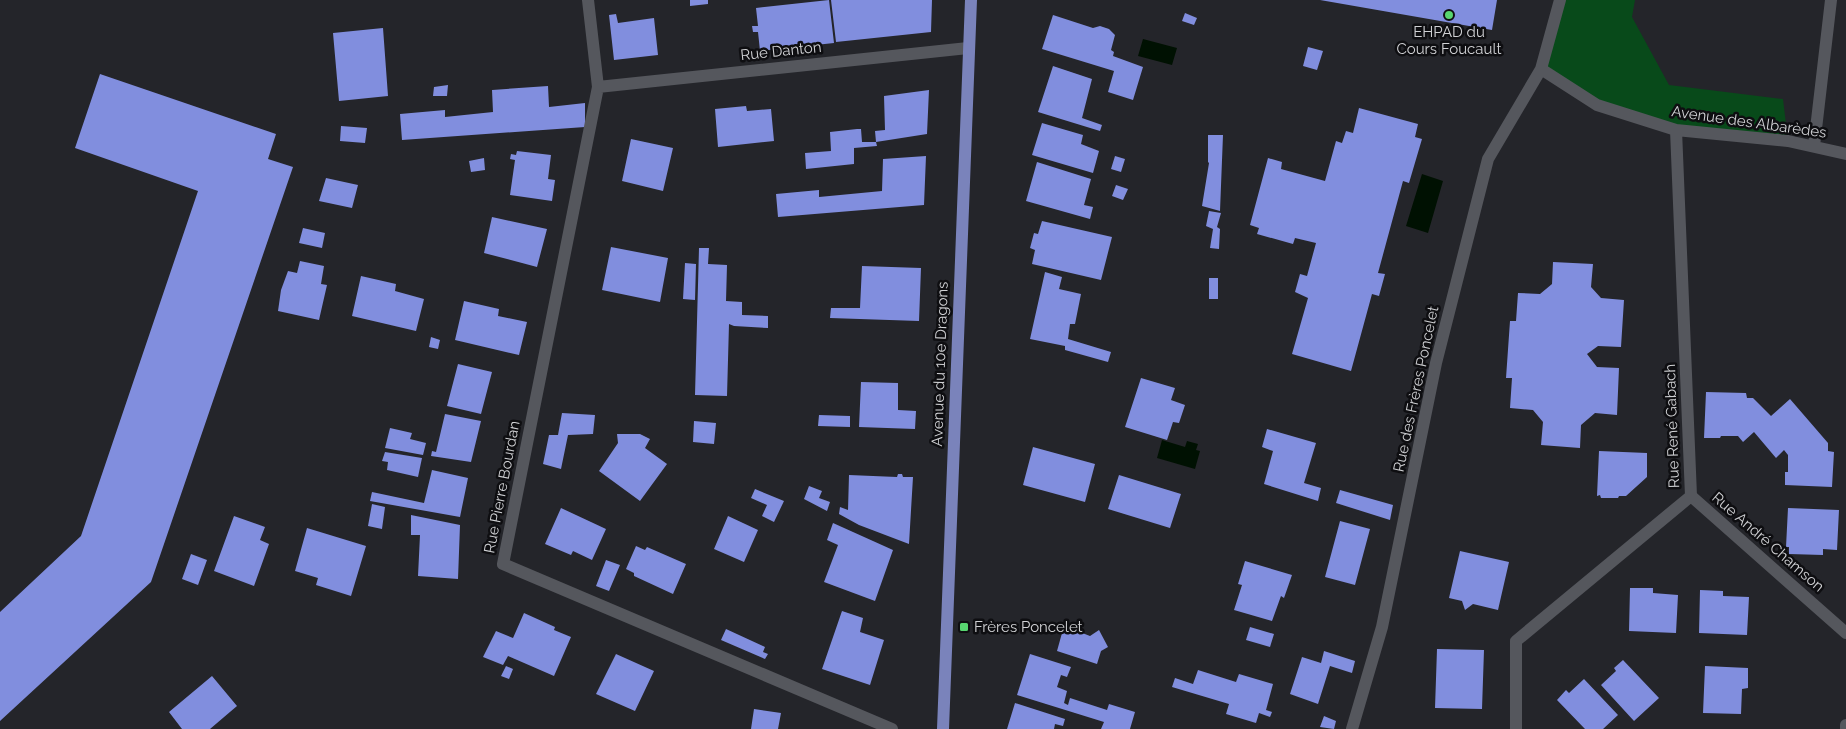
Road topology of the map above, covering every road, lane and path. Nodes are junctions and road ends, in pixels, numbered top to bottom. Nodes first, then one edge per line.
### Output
1 (588, 0) edge
2 (971, 0) edge
3 (1560, 0) edge
4 (1831, 0) edge
5 (968, 48) junction
6 (1541, 68) junction
7 (598, 87) junction
8 (1676, 130) junction
9 (1814, 146) junction
10 (1846, 154) edge
11 (1691, 496) junction
12 (1846, 633) edge
13 (1846, 725) edge
14 (892, 729) edge
15 (943, 729) edge
16 (1352, 729) edge
17 (1516, 729) edge
18 (1846, 729) edge

1 - 7 street, Rue Pierre Bourdan
2 - 5 main road, Avenue du 10e Dragons
3 - 6 street, Rue des Frères Poncelet
4 - 9 street
5 - 7 street, Rue Danton
5 - 15 main road, Avenue du 10e Dragons
6 - 8 street, Avenue des Albarèdes
6 - 16 street, Rue des Frères Poncelet
7 - 14 street, Rue Pierre Bourdan
8 - 9 street, Avenue des Albarèdes
8 - 11 street, Rue René Gabach
9 - 10 street, Avenue des Albarèdes
11 - 12 street, Rue André Chamson
11 - 17 street, Rue René Gabach
13 - 18 street

